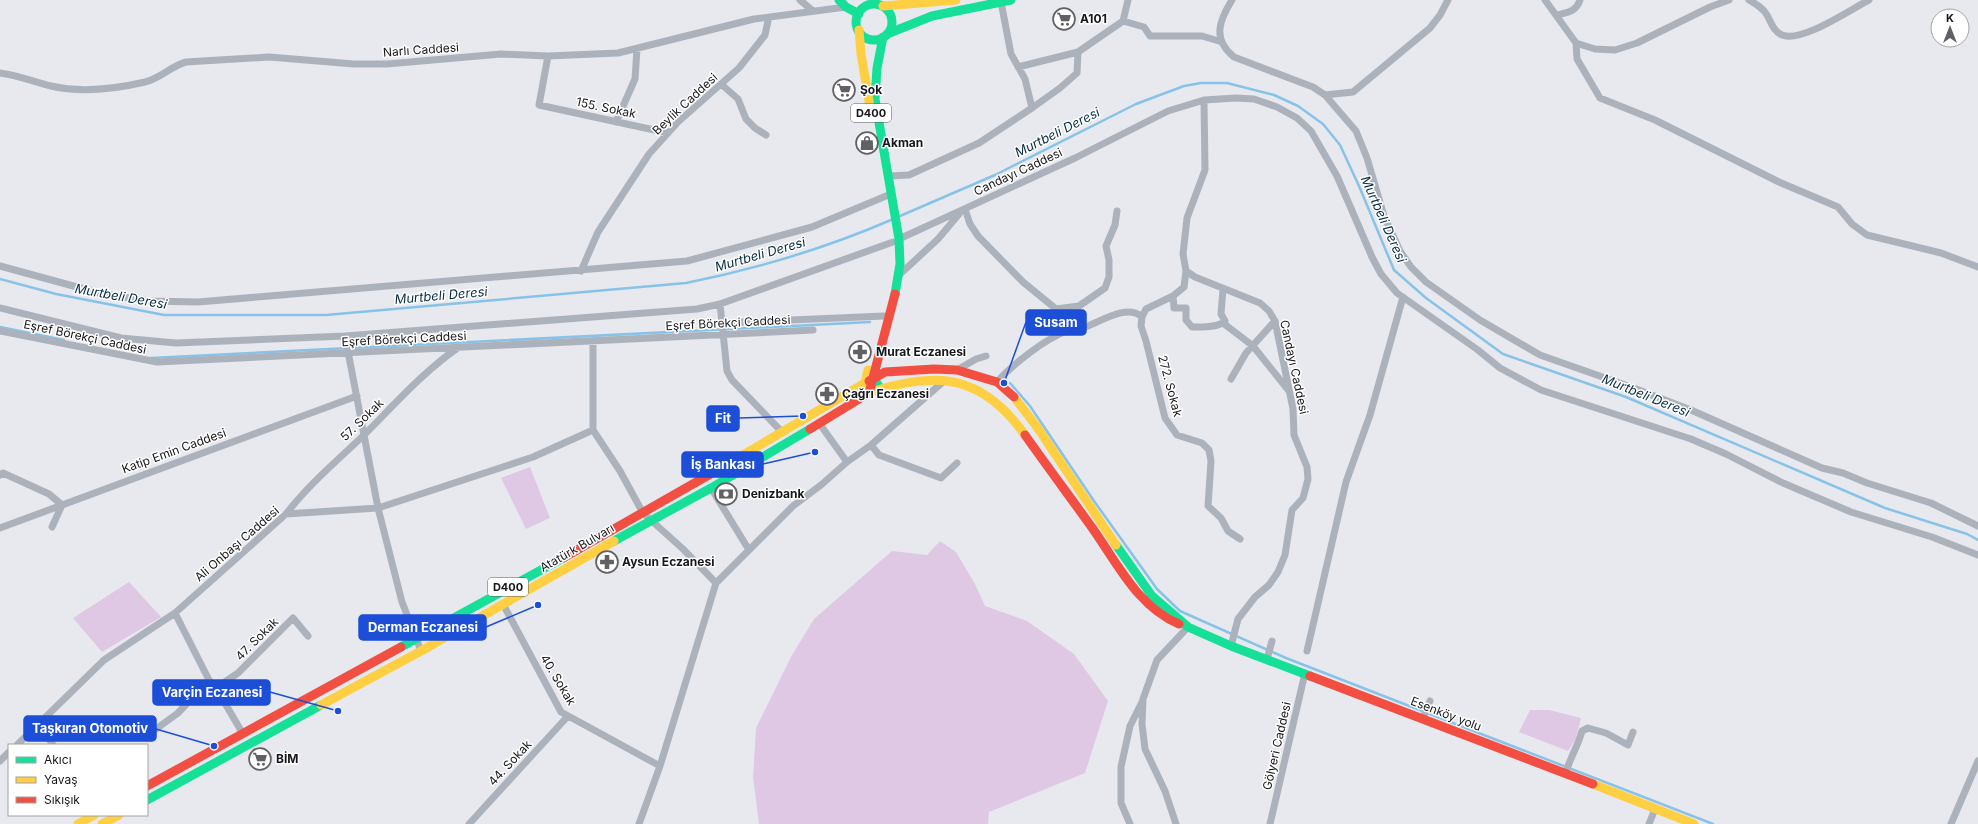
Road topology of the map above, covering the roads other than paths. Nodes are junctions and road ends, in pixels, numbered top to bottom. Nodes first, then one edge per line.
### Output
1 (800, 0) edge
2 (956, 0) edge
3 (1011, 0) edge
4 (1128, 0) edge
5 (1232, 0) edge
6 (1448, 0) edge
7 (1544, 0) edge
8 (1580, 0) edge
9 (1729, 0) edge
10 (1749, 0) edge
11 (1869, 0) edge
12 (1001, 2) junction
13 (842, 3) edge
14 (883, 6) junction
15 (813, 11) junction
16 (859, 14) junction
17 (1556, 15) junction
18 (766, 18) junction
19 (1123, 22) junction
20 (859, 30) junction
21 (885, 36) junction
22 (1222, 42) junction
23 (1576, 43) junction
24 (636, 49) junction
25 (1078, 52) junction
26 (548, 56) junction
27 (1018, 67) junction
28 (0, 73) edge
29 (721, 84) junction
30 (1325, 95) junction
31 (1204, 100) junction
32 (1032, 108) junction
33 (616, 122) junction
34 (668, 133) junction
35 (766, 135) dead end
36 (889, 176) junction
37 (889, 194) junction
38 (965, 209) junction
39 (1117, 211) dead end
40 (896, 237) junction
41 (0, 266) edge
42 (1978, 267) edge
43 (581, 271) junction
44 (1186, 271) junction
45 (898, 276) junction
46 (1223, 289) junction
47 (1173, 296) junction
48 (1403, 297) junction
49 (720, 304) junction
50 (0, 308) edge
51 (884, 316) junction
52 (1142, 317) junction
53 (1275, 321) junction
54 (1223, 323) junction
55 (724, 329) junction
56 (0, 330) edge
57 (813, 330) dead end
58 (345, 336) junction
59 (593, 341) junction
60 (1253, 346) junction
61 (459, 347) junction
62 (348, 349) junction
63 (986, 356) dead end
64 (957, 370) junction
65 (1231, 378) dead end
66 (869, 381) junction
67 (944, 381) junction
68 (997, 382) junction
69 (881, 389) junction
70 (1289, 391) junction
71 (869, 393) junction
72 (357, 396) junction
73 (819, 423) junction
74 (593, 430) junction
75 (782, 432) junction
76 (364, 434) junction
77 (871, 445) junction
78 (847, 462) junction
79 (957, 462) dead end
80 (0, 475) edge
81 (711, 488) junction
82 (62, 505) junction
83 (378, 508) junction
84 (643, 513) junction
85 (286, 514) junction
86 (652, 520) junction
87 (52, 526) dead end
88 (1978, 526) edge
89 (0, 528) edge
90 (1240, 540) dead end
91 (749, 550) junction
92 (1978, 555) edge
93 (716, 584) junction
94 (503, 604) junction
95 (175, 613) junction
96 (1188, 626) junction
97 (308, 636) dead end
98 (417, 639) junction
99 (1233, 639) junction
100 (421, 651) junction
101 (1307, 651) dead end
102 (1305, 673) junction
103 (208, 680) junction
104 (216, 688) junction
105 (1143, 699) junction
106 (1430, 701) dead end
107 (1425, 714) junction
108 (568, 716) junction
109 (39, 724) junction
110 (156, 729) dead end
111 (1633, 732) dead end
112 (243, 734) junction
113 (18, 744) edge
114 (52, 744) edge
115 (8, 753) edge
116 (0, 761) edge
117 (1978, 761) edge
118 (660, 766) junction
119 (1567, 769) junction
120 (148, 785) edge
121 (148, 799) edge
122 (1655, 809) junction
123 (92, 816) edge
124 (117, 816) edge
125 (78, 824) edge
126 (102, 824) edge
127 (468, 824) edge
128 (639, 824) edge
129 (1130, 824) edge
130 (1176, 824) edge
131 (1270, 824) edge
132 (1649, 824) edge
133 (1694, 824) edge
134 (1950, 824) edge

1 - 15 street
2 - 14 main road
3 - 12 main road
4 - 19 street
5 - 22 street
6 - 30 street
7 - 17 street
8 - 17 street
9 - 23 street
10 - 11 street
12 - 21 main road
12 - 27 street
13 - 15 street, Narlı Caddesi
13 - 16 main road
14 - 16 main road
14 - 21 main road, D400
15 - 18 street, Narlı Caddesi
16 - 20 main road, D400
17 - 23 street
18 - 24 street, Narlı Caddesi
18 - 29 street, Beylik Caddesi
19 - 22 street
19 - 25 street
20 - 21 main road
20 - 37 main road, D400
21 - 36 main road, D400
22 - 30 street
23 - 42 street
24 - 26 street, Narlı Caddesi
24 - 33 street
25 - 27 street
25 - 32 street
26 - 28 street, Narlı Caddesi
26 - 33 street, 155. Sokak
27 - 32 street
29 - 34 street, Beylik Caddesi
29 - 35 street
30 - 88 street
31 - 38 street, Candayı Caddesi
31 - 44 street
31 - 48 street, Candayı Caddesi
32 - 36 street
33 - 34 street, 155. Sokak
34 - 43 street, Beylik Caddesi
36 - 37 main road, D400
37 - 40 main road, D400
37 - 43 street
38 - 39 street
38 - 40 street, Candayı Caddesi
38 - 45 street
40 - 45 main road, D400
40 - 49 street, Candayı Caddesi
40 - 51 main road, D400
41 - 43 street
44 - 46 street, Candayı Caddesi
44 - 47 street
45 - 66 main road, D400
46 - 53 street, Candayı Caddesi
46 - 54 street
47 - 52 street
47 - 54 street
48 - 92 street, Candayı Caddesi
48 - 101 street
49 - 55 street
49 - 58 street, Candayı Caddesi
50 - 58 street, Candayı Caddesi
51 - 55 street, Eşref Börekçi Caddesi
51 - 66 main road, D400
52 - 68 street
52 - 90 street, 272. Sokak
53 - 60 street
53 - 70 street, Candayı Caddesi
54 - 60 street
55 - 57 street, Eşref Börekçi Caddesi
55 - 59 street, Eşref Börekçi Caddesi
55 - 75 street
56 - 62 street, Eşref Börekçi Caddesi
58 - 62 street
59 - 61 street, Eşref Börekçi Caddesi
59 - 74 street
60 - 65 street
60 - 70 street
61 - 62 street, Eşref Börekçi Caddesi
61 - 76 street, 57. Sokak
62 - 72 street
63 - 64 street
64 - 66 main road, Atatürk Bulvarı
64 - 68 main road, Atatürk Bulvarı
66 - 69 main road
66 - 71 main road, D400
66 - 75 main road, Atatürk Bulvarı / D400
67 - 69 main road, Atatürk Bulvarı
67 - 77 street
67 - 96 main road, Atatürk Bulvarı
68 - 96 main road
69 - 71 main road, Atatürk Bulvarı
70 - 99 street, Candayı Caddesi
71 - 73 main road, Atatürk Bulvarı / D400
72 - 76 street
72 - 82 street, Katip Emin Caddesi
73 - 78 street
73 - 81 main road, Atatürk Bulvarı / D400
74 - 83 street, Ali Onbaşı Caddesi
74 - 84 street
75 - 84 main road, Atatürk Bulvarı / D400
76 - 83 street
76 - 85 street, 57. Sokak
77 - 78 street
77 - 79 street
78 - 91 street
80 - 82 street
81 - 86 main road, Atatürk Bulvarı / D400
81 - 91 street
82 - 87 street
82 - 89 street, Katip Emin Caddesi
83 - 85 street, Ali Onbaşı Caddesi
83 - 98 street
84 - 86 street
84 - 98 main road, Atatürk Bulvarı / D400
85 - 95 street, Ali Onbaşı Caddesi
86 - 93 street
86 - 94 main road, Atatürk Bulvarı / D400
91 - 93 street
93 - 118 street
94 - 100 main road, Atatürk Bulvarı / D400
94 - 108 street, 40. Sokak
95 - 103 street
95 - 109 street, Ali Onbaşı Caddesi
96 - 99 main road, Esenköy yolu
96 - 105 street
97 - 104 street, 47. Sokak
98 - 100 street
98 - 112 main road, Atatürk Bulvarı / D400
99 - 102 main road, Esenköy yolu
100 - 121 main road, Atatürk Bulvarı / D400
102 - 107 main road, Esenköy yolu
102 - 131 street, Gölyeri Caddesi
103 - 104 street
103 - 110 street
104 - 112 street
105 - 129 street
105 - 130 street
106 - 107 street
107 - 119 main road, Esenköy yolu
108 - 118 street, 40. Sokak
108 - 127 street, 44. Sokak
109 - 113 street, Ali Onbaşı Caddesi
109 - 114 street
111 - 119 street
112 - 120 main road, Atatürk Bulvarı / D400
115 - 116 street
117 - 134 street
118 - 128 street
119 - 122 main road, Esenköy yolu
122 - 132 street
122 - 133 main road, Esenköy yolu
123 - 125 main road
124 - 126 main road

